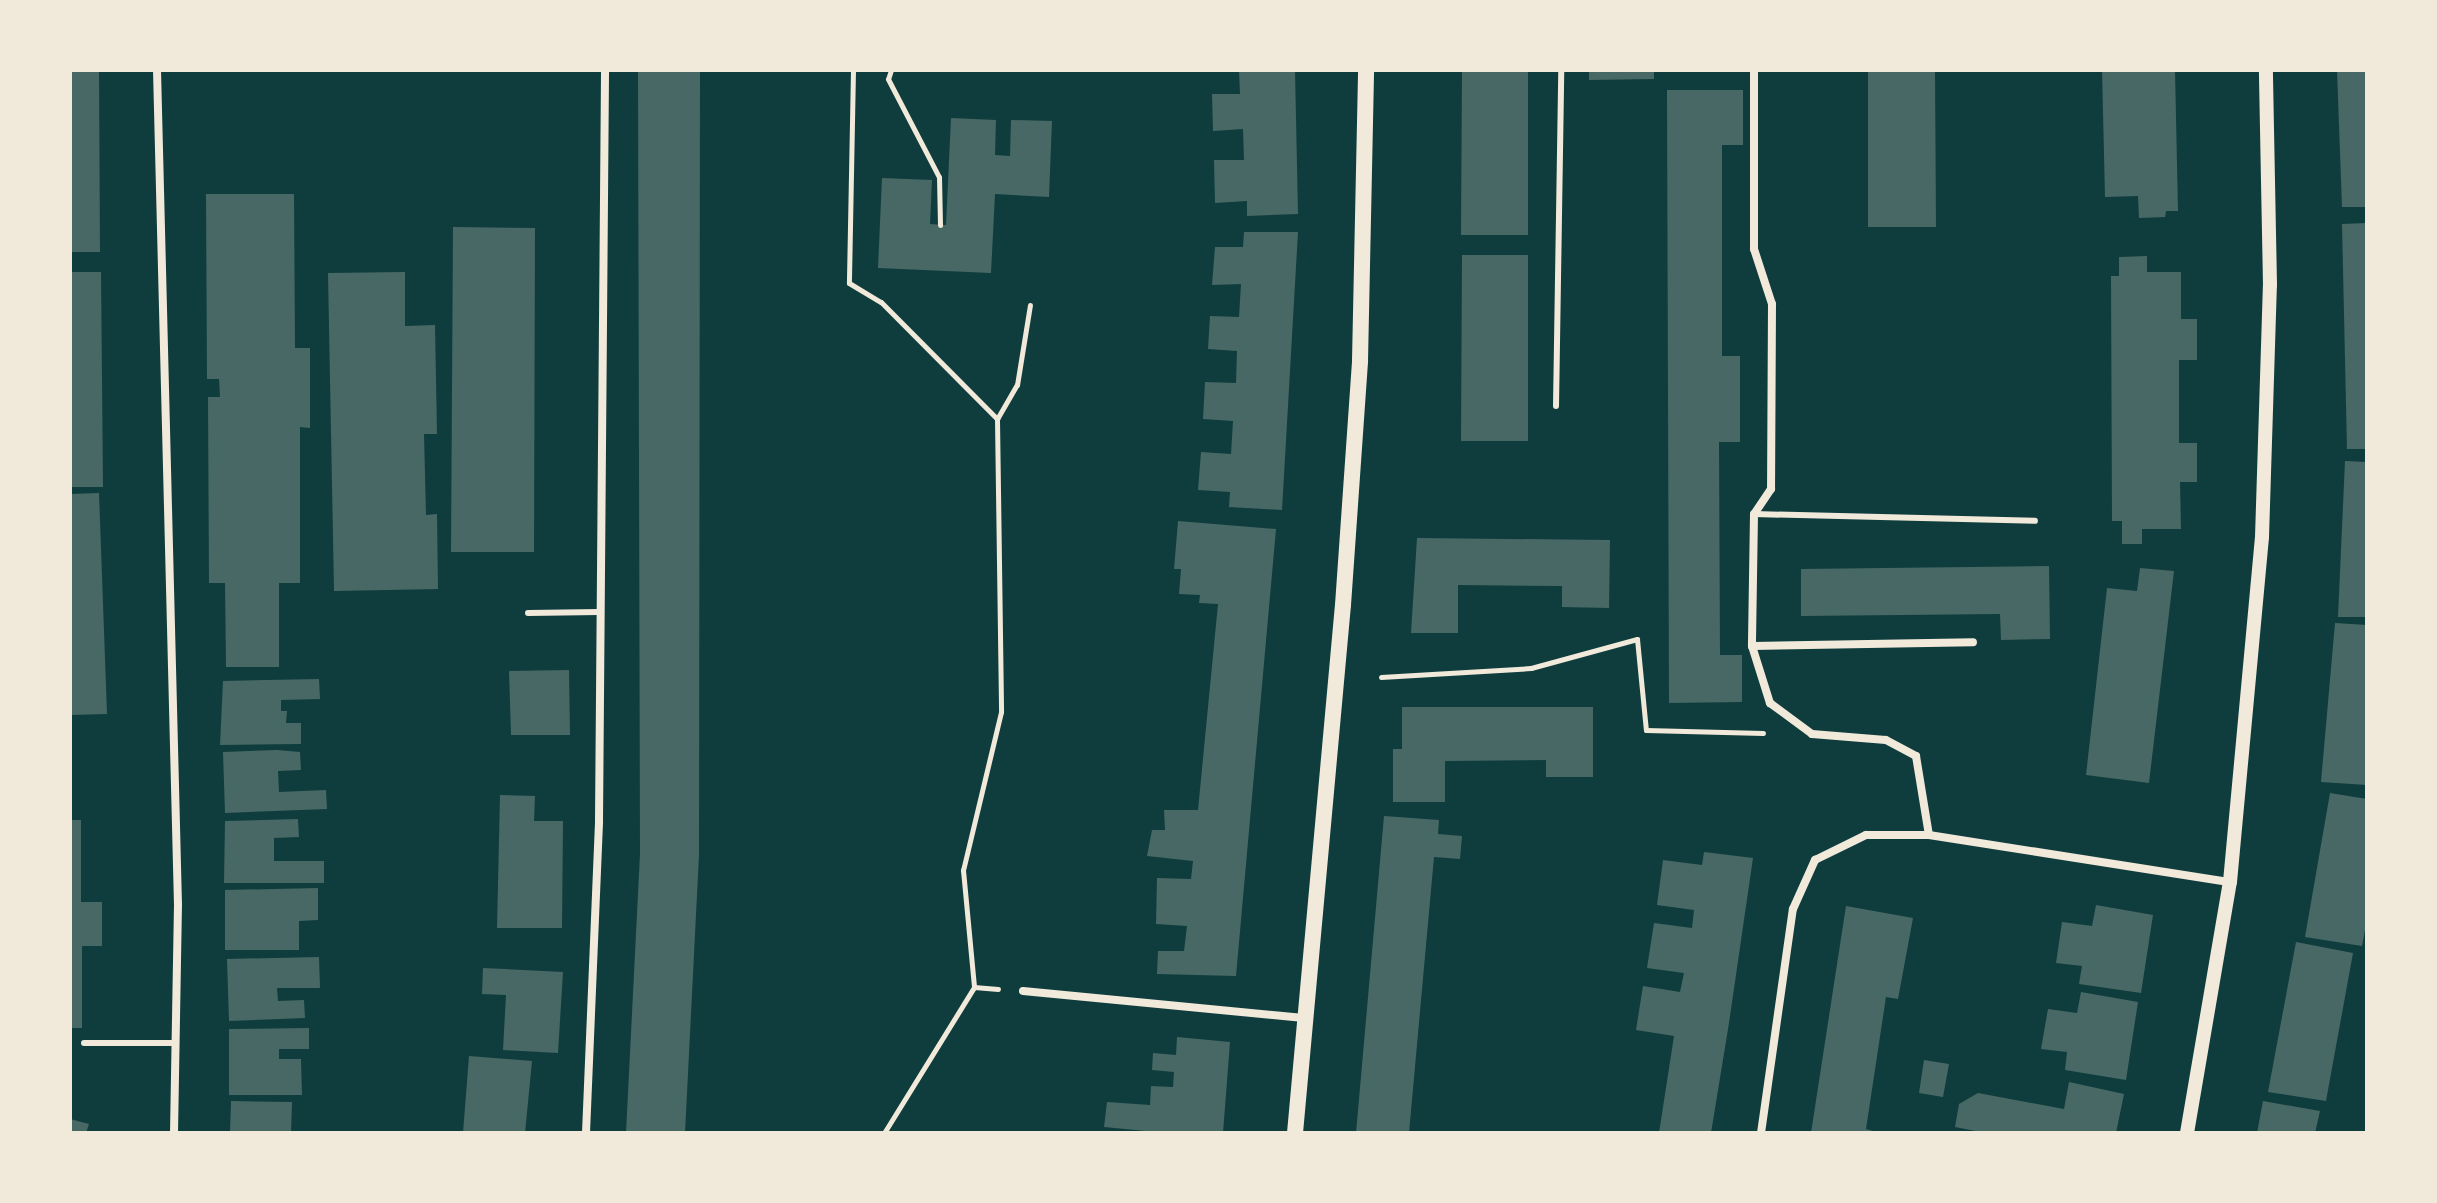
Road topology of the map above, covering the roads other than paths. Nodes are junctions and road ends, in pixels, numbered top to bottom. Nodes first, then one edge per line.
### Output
1 (157, 70) edge
2 (605, 70) edge
3 (1366, 70) edge
4 (1561, 70) edge
5 (1754, 70) edge
6 (2266, 70) edge
7 (1556, 406) dead end
8 (1754, 514) junction
9 (2035, 521) dead end
10 (599, 612) junction
11 (528, 613) dead end
12 (1973, 642) dead end
13 (1752, 646) junction
14 (1929, 835) junction
15 (2230, 882) junction
16 (1023, 991) road end
17 (1304, 1018) junction
18 (84, 1043) dead end
19 (175, 1043) junction
20 (174, 1130) edge
21 (586, 1133) edge
22 (1295, 1133) edge
23 (1761, 1133) edge
24 (2187, 1133) edge

1 - 19 street
2 - 10 street
3 - 17 main road
4 - 7 lane
5 - 8 street
6 - 15 street
8 - 9 lane
8 - 13 street
10 - 11 lane
10 - 21 street
12 - 13 street
13 - 14 street
14 - 15 street
14 - 23 street
15 - 24 street
16 - 17 street
17 - 22 main road
18 - 19 lane
19 - 20 street

